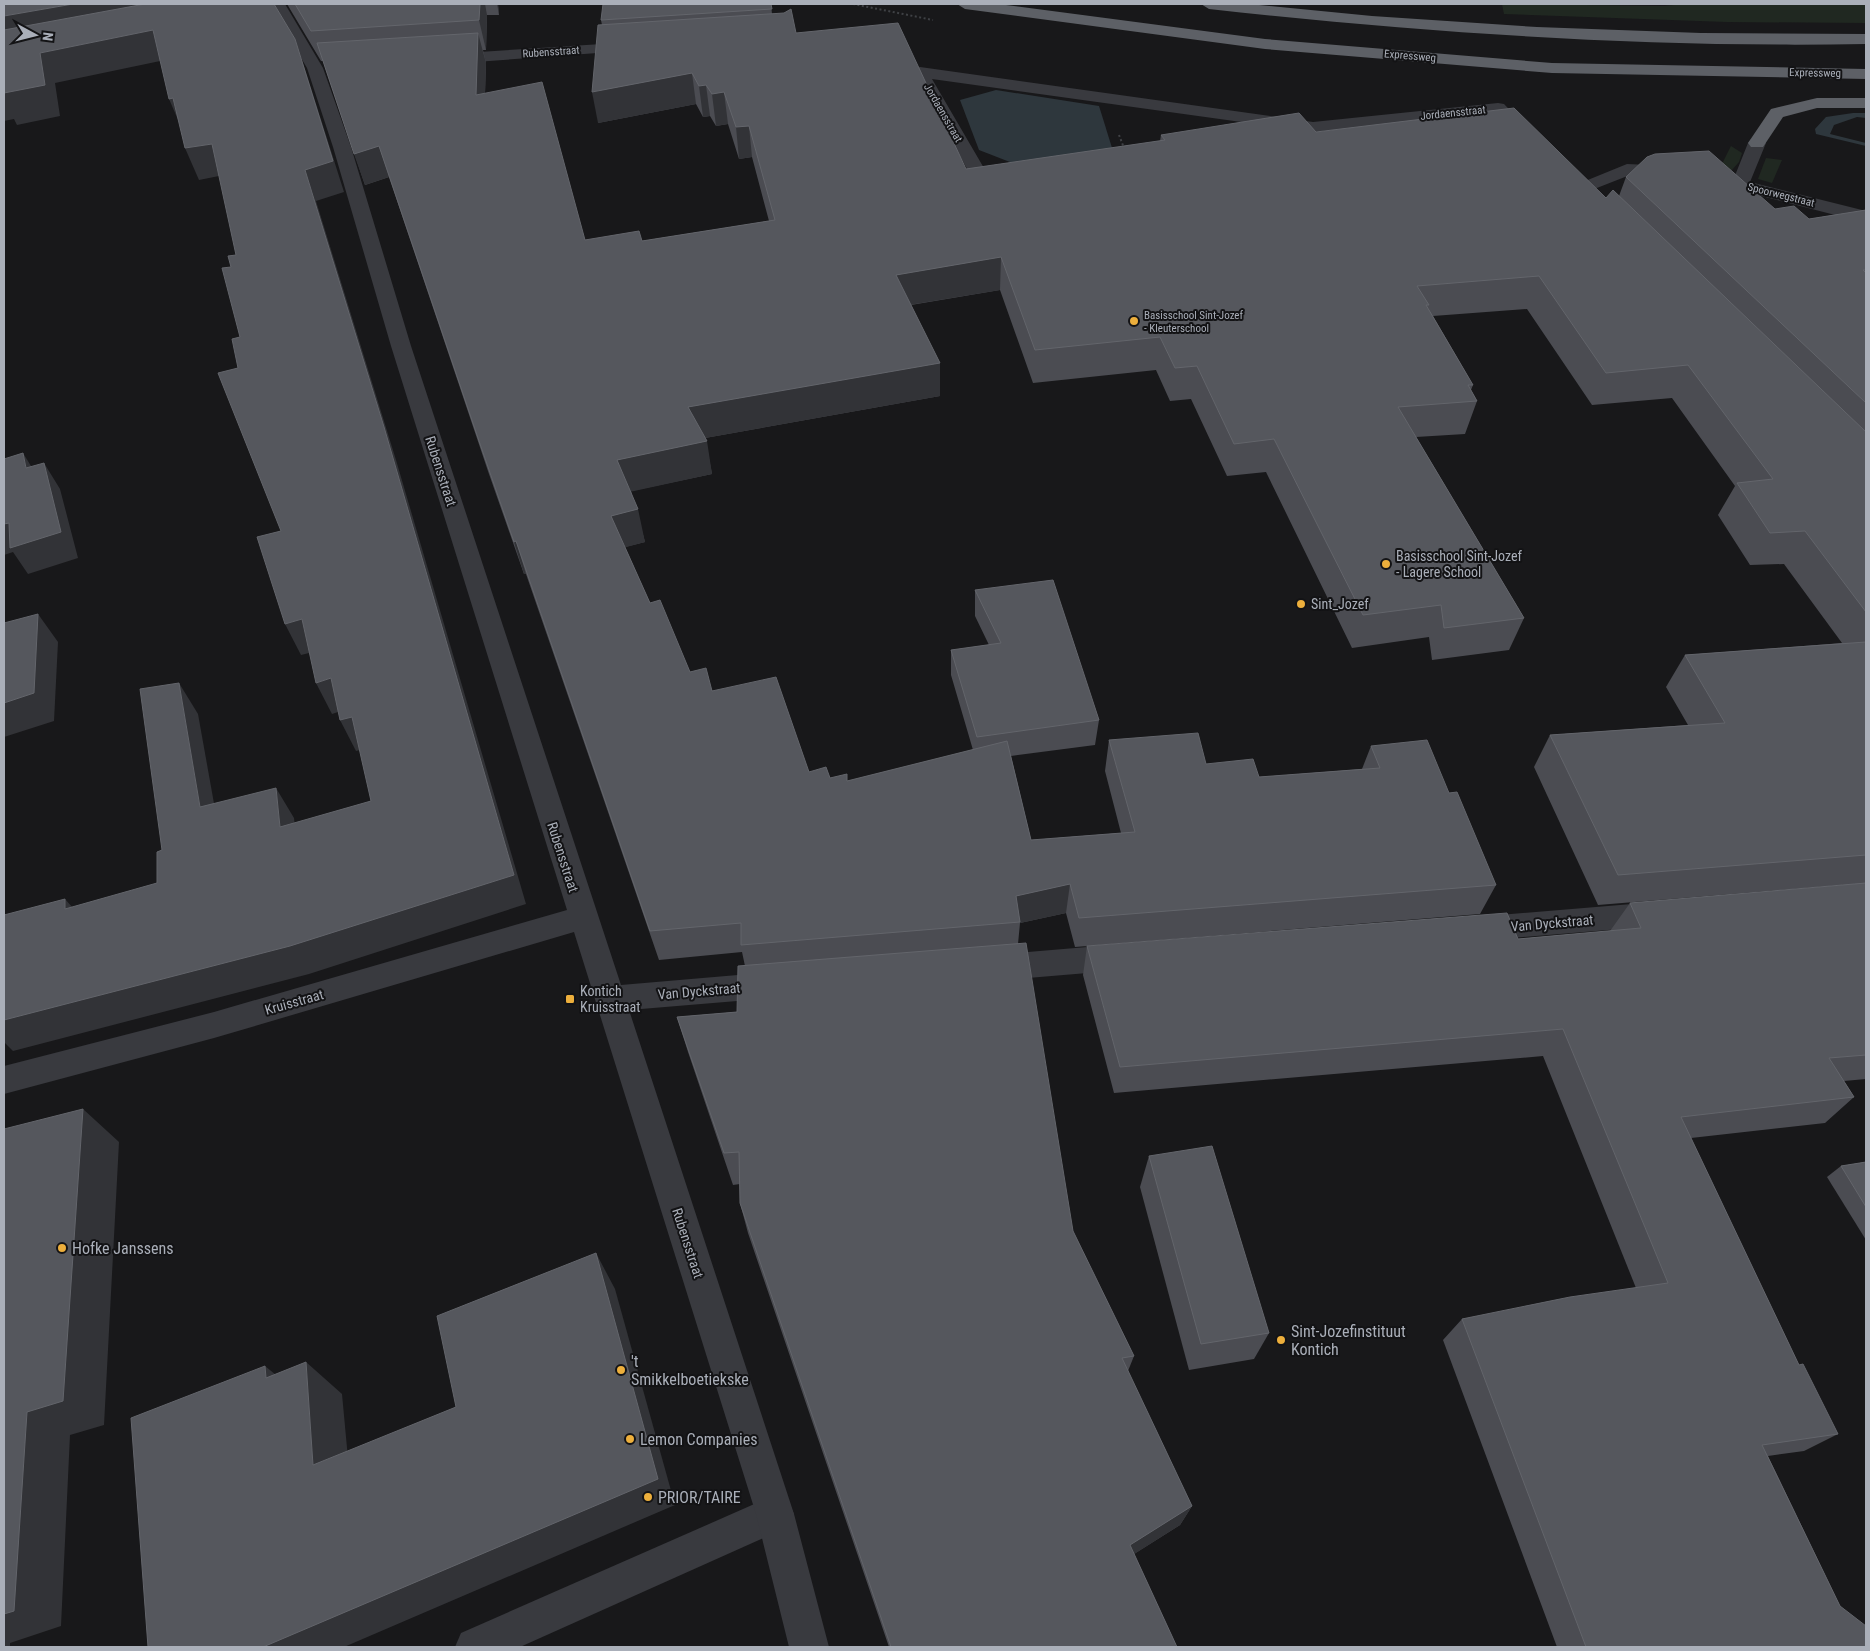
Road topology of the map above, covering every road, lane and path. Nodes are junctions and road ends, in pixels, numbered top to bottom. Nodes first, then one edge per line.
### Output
1 (965, 4) edge
2 (1209, 4) edge
3 (271, 5) edge
4 (1866, 39) edge
5 (647, 46) edge
6 (432, 60) edge
7 (1863, 75) edge
8 (1866, 103) edge
9 (1313, 128) junction
10 (1267, 138) edge
11 (1757, 143) joint
12 (1538, 149) edge
13 (1021, 176) edge
14 (1740, 184) junction
15 (1579, 190) edge
16 (1866, 217) edge
17 (1679, 912) edge
18 (582, 918) junction
19 (1451, 931) edge
20 (1154, 955) edge
21 (966, 970) edge
22 (797, 984) edge
23 (609, 999) junction
24 (4, 1080) edge
25 (775, 1514) junction
26 (475, 1647) edge
27 (808, 1647) edge

1 - 7 highway, Expressweg
2 - 4 highway
3 - 18 street, Rubensstraat
5 - 6 street, Rubensstraat
8 - 11 highway
9 - 10 street, Jordaensstraat
9 - 12 street, Jordaensstraat
9 - 13 street, Jordaensstraat
11 - 14 street
14 - 15 street, Spoorwegstraat
14 - 16 street, Spoorwegstraat
17 - 19 street, Van Dyckstraat
18 - 23 street, Rubensstraat
18 - 24 street, Kruisstraat
20 - 21 street
22 - 23 street, Van Dyckstraat
23 - 25 street, Rubensstraat
25 - 26 street
25 - 27 street, Rubensstraat

